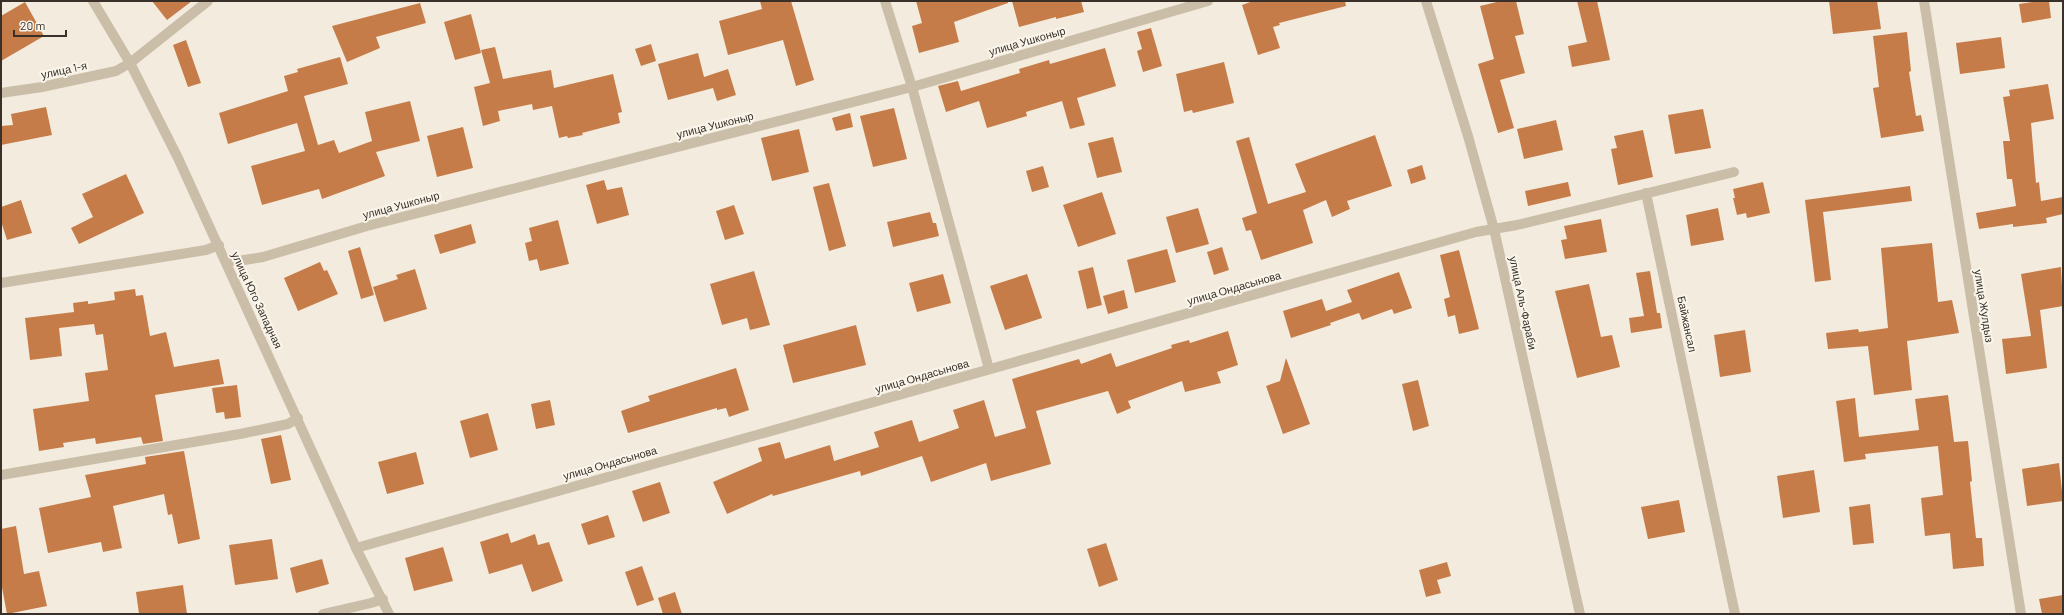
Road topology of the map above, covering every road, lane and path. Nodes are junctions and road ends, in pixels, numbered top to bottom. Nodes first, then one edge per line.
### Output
1 (93, 1) edge
2 (208, 1) edge
3 (885, 1) edge
4 (1208, 1) edge
5 (1426, 1) edge
6 (1924, 1) edge
7 (130, 63) junction
8 (912, 87) junction
9 (1, 93) edge
10 (1734, 172) dead end
11 (1646, 193) junction
12 (1494, 229) junction
13 (219, 246) junction
14 (225, 260) junction
15 (1, 283) edge
16 (990, 369) junction
17 (298, 418) junction
18 (1, 475) edge
19 (356, 548) junction
20 (383, 599) junction
21 (323, 614) edge
22 (389, 614) edge
23 (1580, 614) edge
24 (1735, 614) edge
25 (2021, 614) edge

1 - 7 street, улица Юго Западная
2 - 7 street, улица 1-я
3 - 8 street
4 - 8 street, улица Ушконыр
5 - 12 street, улица Аль-Фараби
6 - 25 street, улица Жулдыз
7 - 9 street, улица 1-я
7 - 13 street, улица Юго Западная
8 - 14 street, улица Ушконыр
8 - 16 street
10 - 11 street
11 - 12 street
11 - 24 street, Байжансал
12 - 16 street, улица Ондасынова
12 - 23 street, улица Аль-Фараби
13 - 14 street, улица Юго Западная
13 - 15 street
14 - 17 street, улица Юго Западная
16 - 19 street, улица Ондасынова
17 - 18 street
17 - 19 street, улица Юго Западная
19 - 20 street, улица Юго Западная
20 - 21 street
20 - 22 street, улица Юго Западная

